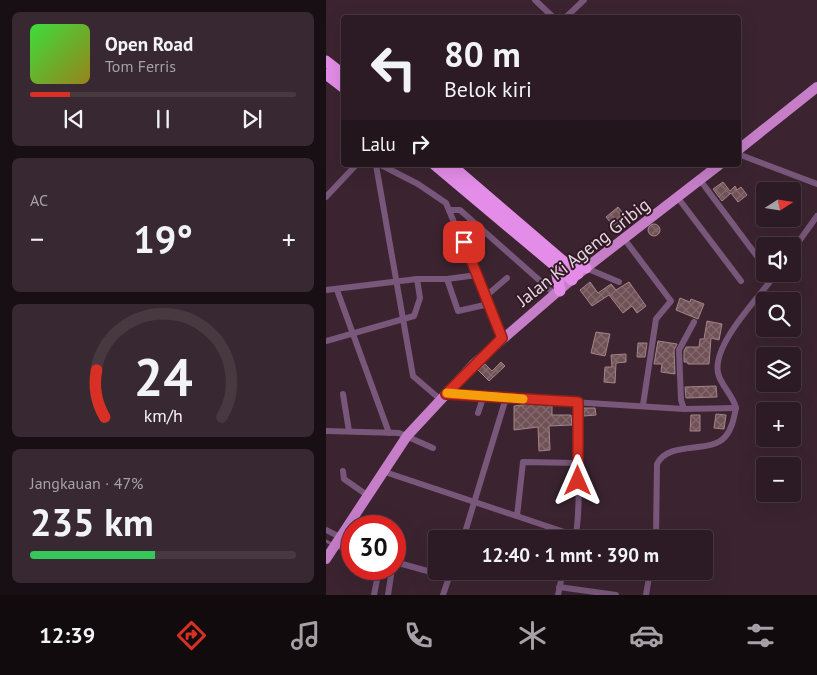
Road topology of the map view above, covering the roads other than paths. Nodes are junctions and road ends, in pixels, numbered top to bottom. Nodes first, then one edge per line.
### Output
1 (535, 0) edge
2 (584, 0) edge
3 (551, 15) edge
4 (568, 15) edge
5 (326, 61) edge
6 (341, 73) edge
7 (326, 74) edge
8 (341, 86) edge
9 (817, 87) edge
10 (741, 148) edge
11 (741, 155) edge
12 (354, 167) edge
13 (376, 167) edge
14 (385, 167) edge
15 (438, 167) edge
16 (452, 167) edge
17 (716, 167) edge
18 (700, 180) junction
19 (817, 184) edge
20 (326, 197) edge
21 (678, 198) junction
22 (449, 210) junction
23 (817, 216) edge
24 (801, 238) edge
25 (625, 240) junction
26 (756, 254) edge
27 (559, 263) junction
28 (579, 274) junction
29 (477, 275) junction
30 (507, 278) dead end
31 (417, 279) junction
32 (447, 279) junction
33 (741, 281) dead end
34 (396, 282) junction
35 (619, 282) dead end
36 (768, 282) edge
37 (326, 290) edge
38 (337, 290) junction
39 (558, 293) junction
40 (486, 296) junction
41 (489, 304) junction
42 (403, 320) junction
43 (694, 322) dead end
44 (353, 332) junction
45 (502, 338) junction
46 (326, 341) edge
47 (343, 394) dead end
48 (484, 395) junction
49 (444, 397) junction
50 (506, 398) junction
51 (578, 402) junction
52 (643, 405) junction
53 (736, 408) junction
54 (684, 409) junction
55 (478, 413) dead end
56 (326, 431) edge
57 (349, 431) junction
58 (389, 433) junction
59 (407, 436) junction
60 (433, 448) dead end
61 (578, 463) junction
62 (343, 471) dead end
63 (382, 471) junction
64 (367, 495) junction
65 (475, 503) junction
66 (517, 516) junction
67 (326, 530) edge
68 (466, 530) edge
69 (556, 530) edge
70 (576, 530) edge
71 (656, 530) edge
72 (334, 541) edge
73 (326, 559) edge
74 (406, 564) edge
75 (428, 569) edge
76 (377, 580) edge
77 (390, 580) edge
78 (448, 580) edge
79 (561, 580) edge
80 (648, 580) edge
81 (559, 587) junction
82 (374, 595) edge
83 (388, 595) edge
84 (443, 595) edge
85 (558, 595) edge
86 (616, 595) edge
87 (646, 595) edge

1 - 3 street
2 - 4 street
5 - 6 highway
7 - 8 highway
9 - 10 main road
11 - 19 street
12 - 20 street
13 - 34 street
14 - 22 street
15 - 27 highway
16 - 27 highway
17 - 18 main road, Jalan Ki Ageng Gribig
18 - 21 main road, Jalan Ki Ageng Gribig
18 - 26 street
21 - 25 main road, Jalan Ki Ageng Gribig
21 - 33 street
22 - 29 street
22 - 39 street
23 - 24 street
25 - 28 main road, Jalan Ki Ageng Gribig
25 - 52 street
27 - 28 highway
27 - 39 highway
28 - 35 street
28 - 39 main road, Jalan Ki Ageng Gribig
29 - 32 street
29 - 40 street
30 - 40 street
31 - 32 street
31 - 34 street
31 - 42 street
32 - 41 street
34 - 38 street
34 - 42 street
36 - 53 street
37 - 38 street
38 - 44 street
39 - 45 main road, Jalan Ki Ageng Gribig
40 - 41 street
41 - 45 street
42 - 44 street
42 - 49 street
43 - 54 street
44 - 46 street
44 - 58 street
45 - 49 main road, Jalan Ki Ageng Gribig
47 - 57 street
48 - 49 street
48 - 50 street
48 - 55 street
49 - 59 main road, Jalan Ki Ageng Gribig
50 - 51 street
50 - 65 street
51 - 52 street
51 - 61 street
52 - 54 street
53 - 54 street
53 - 71 street
56 - 57 street
57 - 58 street
58 - 59 street
59 - 60 street
59 - 63 main road, Jalan Ki Ageng Gribig
61 - 66 street
61 - 70 street
62 - 64 street
63 - 64 main road, Jalan Ki Ageng Gribig
63 - 65 street
64 - 72 main road, Jalan Ki Ageng Gribig
65 - 66 street
65 - 68 street
66 - 69 street
67 - 72 street
72 - 73 main road, Jalan Ki Ageng Gribig
74 - 75 street
76 - 82 street
77 - 83 street
78 - 84 street
79 - 81 street
80 - 87 street
81 - 85 street
81 - 86 street

